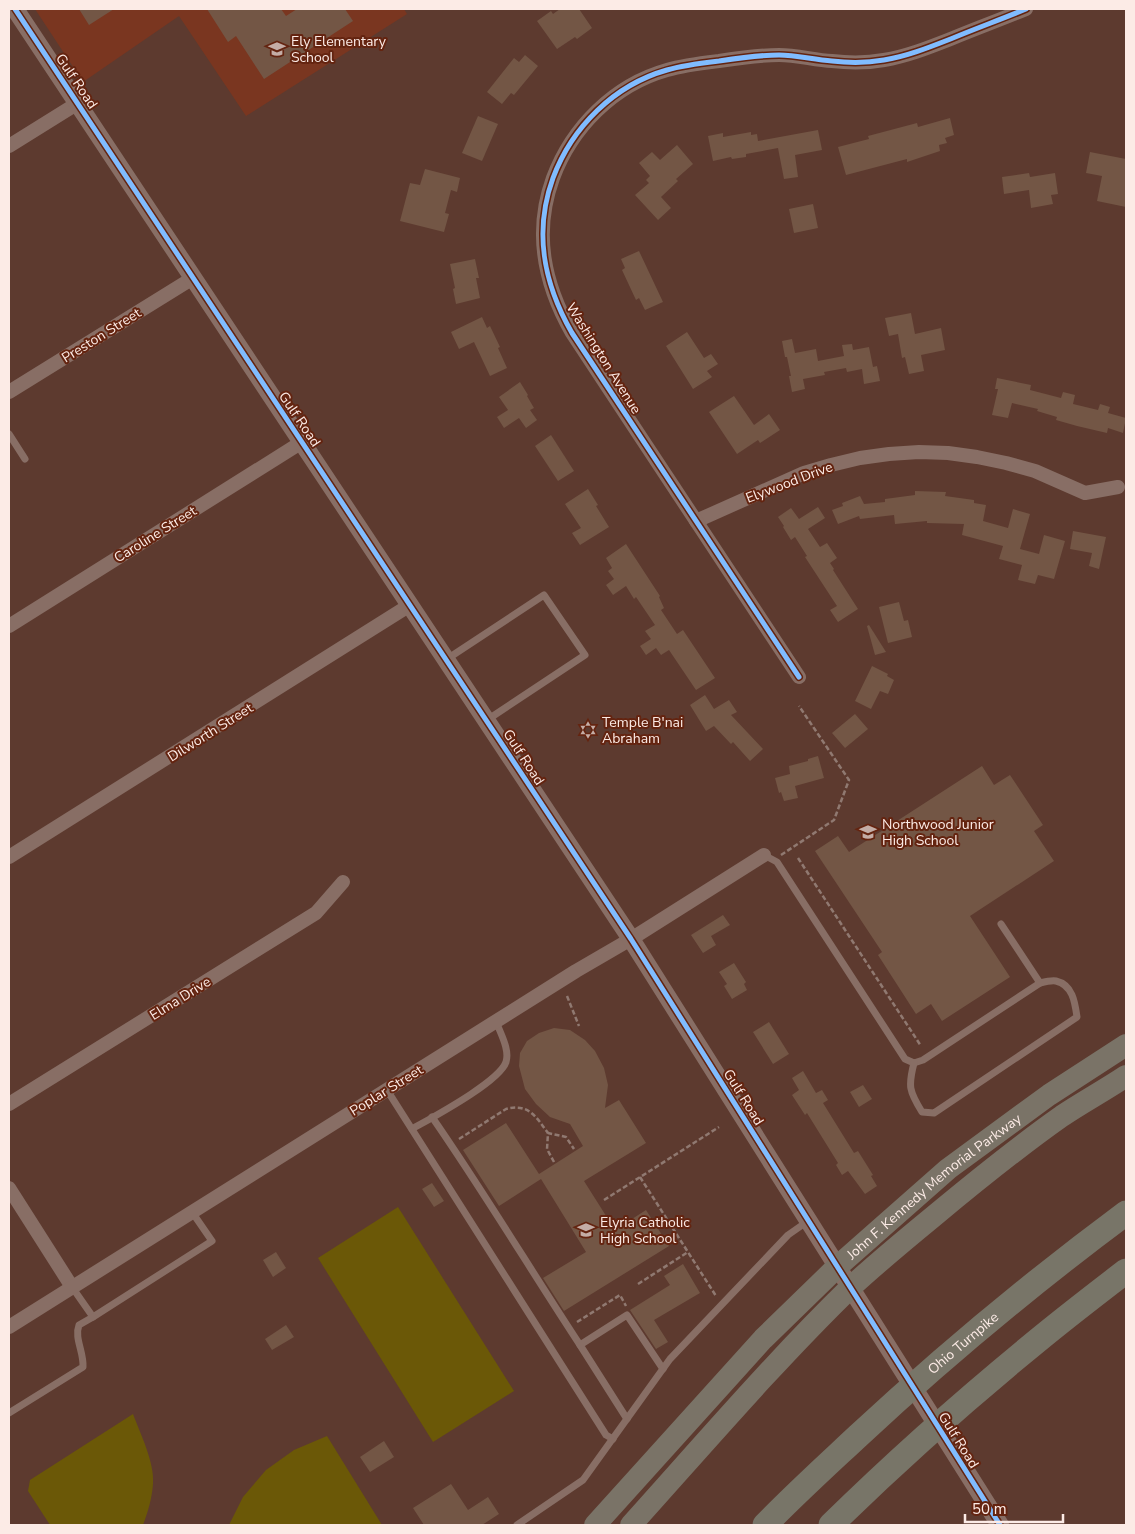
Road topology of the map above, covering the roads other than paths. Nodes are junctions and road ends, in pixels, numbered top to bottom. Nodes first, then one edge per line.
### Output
1 (15, 9) edge
2 (1026, 9) edge
3 (78, 103) junction
4 (9, 146) edge
5 (193, 278) junction
6 (9, 392) edge
7 (9, 434) edge
8 (302, 442) junction
9 (25, 459) dead end
10 (1118, 487) dead end
11 (696, 521) junction
12 (410, 606) junction
13 (9, 626) edge
14 (446, 660) junction
15 (799, 677) dead end
16 (486, 720) junction
17 (769, 857) joint
18 (9, 858) edge
19 (343, 882) dead end
20 (1001, 924) dead end
21 (631, 939) junction
22 (1040, 983) junction
23 (496, 1021) junction
24 (1126, 1045) edge
25 (914, 1063) junction
26 (1126, 1076) edge
27 (387, 1090) junction
28 (9, 1104) edge
29 (432, 1117) junction
30 (412, 1130) junction
31 (9, 1188) edge
32 (192, 1212) junction
33 (1126, 1213) edge
34 (809, 1221) junction
35 (838, 1266) junction
36 (1126, 1271) edge
37 (72, 1287) junction
38 (851, 1287) junction
39 (93, 1317) junction
40 (9, 1327) edge
41 (580, 1345) junction
42 (663, 1369) junction
43 (9, 1413) edge
44 (627, 1419) junction
45 (613, 1439) junction
46 (517, 1525) edge
47 (595, 1525) edge
48 (631, 1525) edge
49 (764, 1525) edge
50 (831, 1525) edge
51 (1000, 1525) edge

1 - 3 street, Gulf Road
2 - 11 street, Washington Avenue
3 - 4 street
3 - 5 street, Gulf Road
5 - 6 street, Preston Street
5 - 8 street, Gulf Road
7 - 9 lane
8 - 12 street, Gulf Road
8 - 13 street, Caroline Street
10 - 11 street, Elywood Drive
11 - 15 street, Washington Avenue
12 - 14 street, Gulf Road
12 - 18 street, Dilworth Street
14 - 16 street, Gulf Road
14 - 16 lane
16 - 21 street, Gulf Road
17 - 21 street, Poplar Street
17 - 25 lane
19 - 28 street, Elma Drive
20 - 22 lane
21 - 23 street, Poplar Street
21 - 34 street, Gulf Road
22 - 25 lane
22 - 25 lane
23 - 27 street, Poplar Street
23 - 29 lane
24 - 35 highway, John F. Kennedy Memorial Parkway
26 - 38 highway, John F. Kennedy Memorial Parkway
27 - 30 lane
27 - 32 street, Poplar Street
29 - 30 lane
29 - 41 lane
30 - 45 lane
31 - 37 street
32 - 37 street, Poplar Street
32 - 39 lane
33 - 49 highway, Ohio Turnpike
34 - 35 street, Gulf Road
34 - 42 lane
35 - 38 street, Gulf Road
35 - 47 highway, John F. Kennedy Memorial Parkway
36 - 50 highway
37 - 39 lane
37 - 40 street, Poplar Street
38 - 48 highway, John F. Kennedy Memorial Parkway
38 - 51 street, Gulf Road
39 - 43 lane
41 - 42 lane
41 - 44 lane
42 - 44 lane
44 - 45 lane
45 - 46 lane

